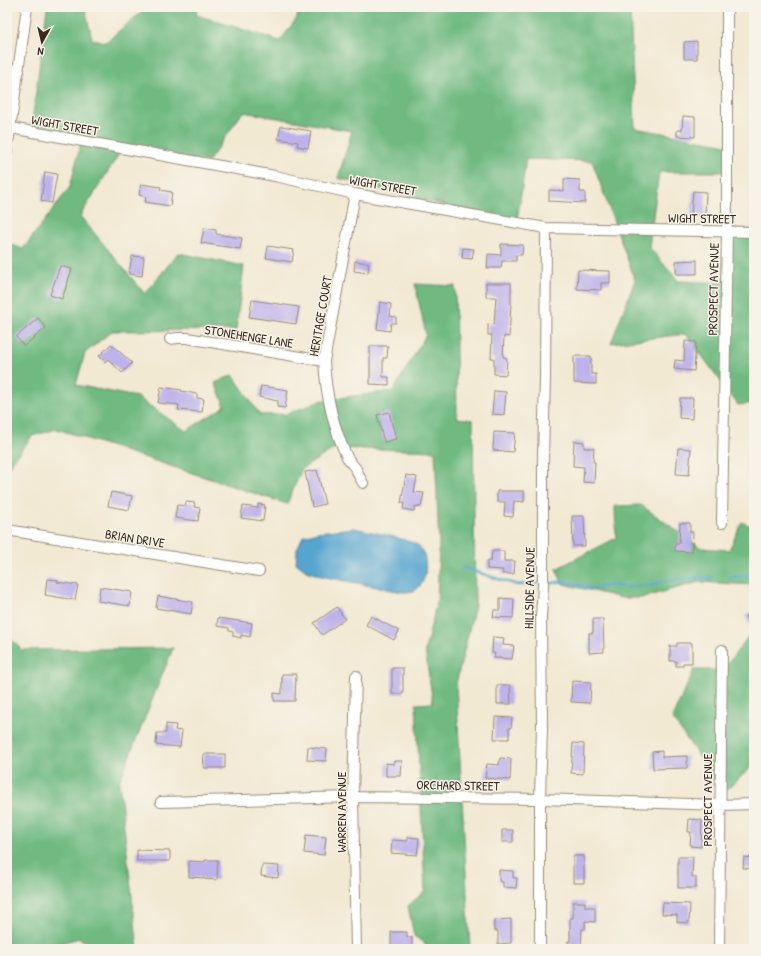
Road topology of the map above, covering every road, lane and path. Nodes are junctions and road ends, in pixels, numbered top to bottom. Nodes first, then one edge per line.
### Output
1 (27, 7) edge
2 (727, 7) edge
3 (7, 68) edge
4 (19, 70) junction
5 (11, 128) junction
6 (7, 151) edge
7 (355, 194) junction
8 (546, 228) junction
9 (727, 232) junction
10 (754, 232) edge
11 (170, 339) dead end
12 (324, 361) junction
13 (363, 483) dead end
14 (722, 523) dead end
15 (7, 530) edge
16 (259, 571) dead end
17 (722, 650) dead end
18 (356, 676) dead end
19 (353, 797) junction
20 (540, 799) junction
21 (161, 802) dead end
22 (720, 804) junction
23 (754, 804) edge
24 (356, 949) edge
25 (540, 949) edge
26 (720, 949) edge

1 - 4 street
2 - 9 street, PROSPECT AVENUE
3 - 4 street
4 - 5 street
5 - 6 street
5 - 7 street, WIGHT STREET
7 - 8 street, WIGHT STREET
7 - 12 street, HERITAGE COURT
8 - 9 street, WIGHT STREET
8 - 20 street, HILLSIDE AVENUE
9 - 10 street, WIGHT STREET
9 - 14 street, PROSPECT AVENUE
11 - 12 street, STONEHENGE LANE
12 - 13 street, HERITAGE COURT
15 - 16 street, BRIAN DRIVE
17 - 22 street, PROSPECT AVENUE
18 - 19 street, WARREN AVENUE
19 - 20 street, ORCHARD STREET
19 - 21 street, ORCHARD STREET
19 - 24 street, WARREN AVENUE
20 - 22 street, ORCHARD STREET
20 - 25 street, HILLSIDE AVENUE
22 - 23 street, ORCHARD STREET
22 - 26 street, PROSPECT AVENUE

